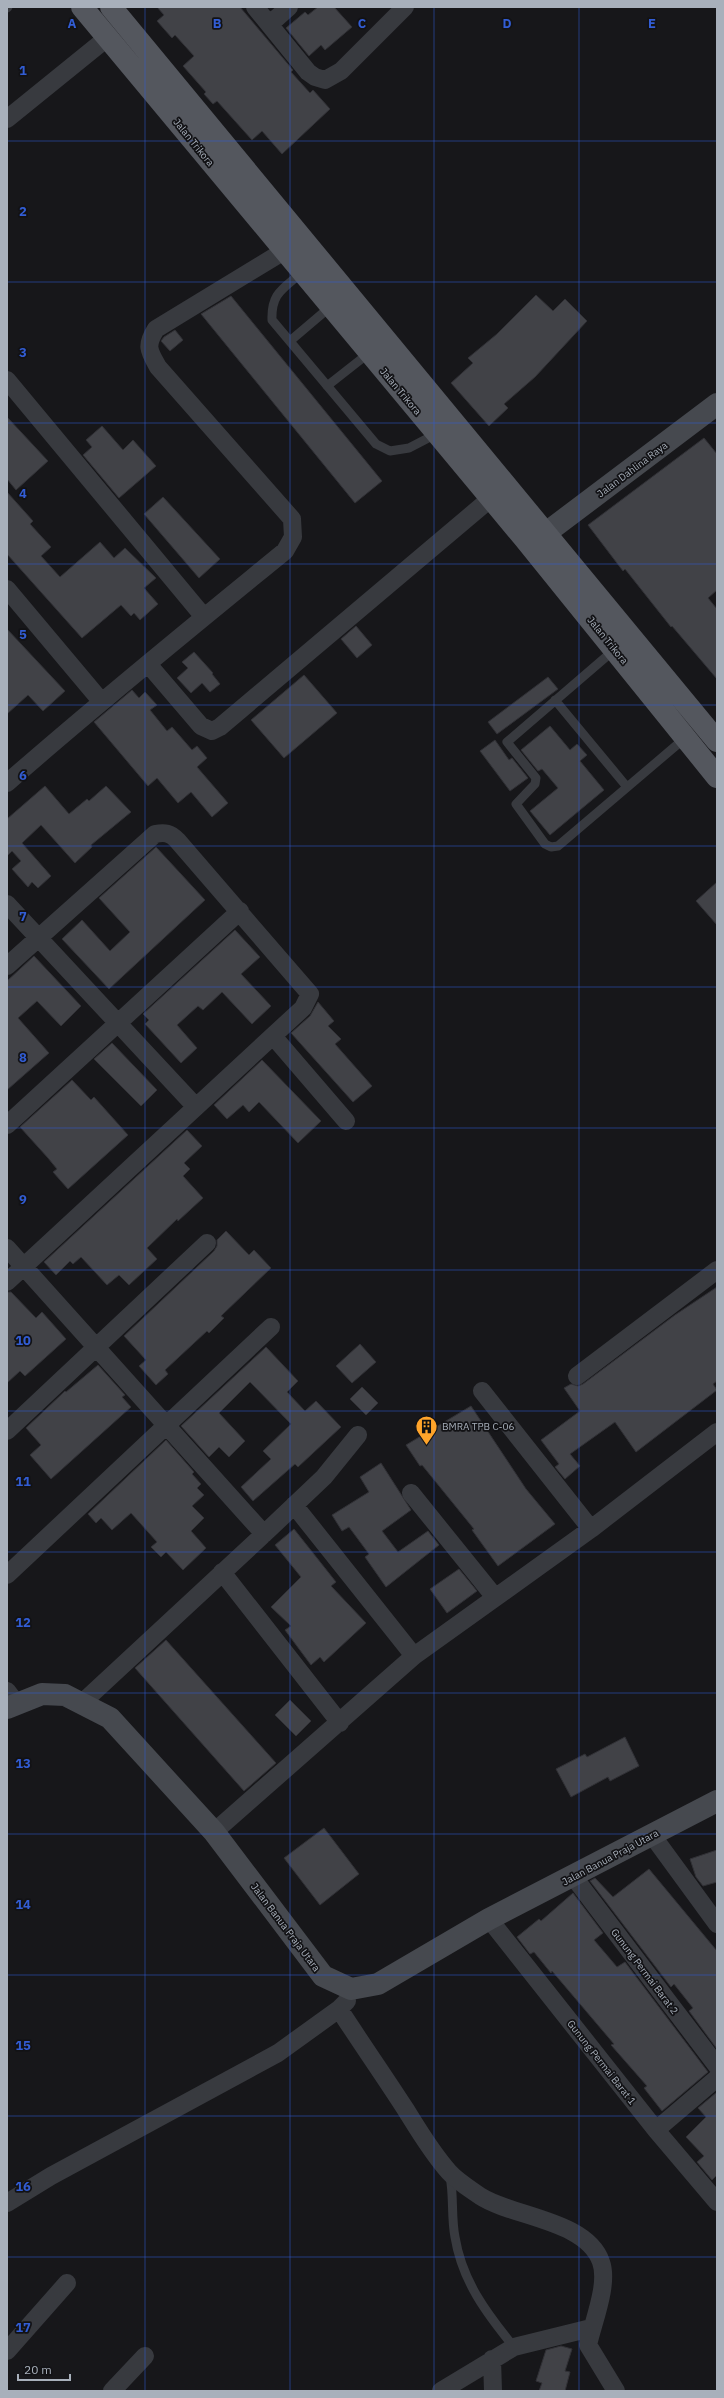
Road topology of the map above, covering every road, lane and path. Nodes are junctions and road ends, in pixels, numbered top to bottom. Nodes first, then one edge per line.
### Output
1 (82, 7) edge
2 (255, 7) edge
3 (289, 7) edge
4 (405, 7) edge
5 (117, 9) edge
6 (270, 24) junction
7 (107, 38) junction
8 (7, 119) edge
9 (284, 252) junction
10 (301, 273) junction
11 (330, 307) junction
12 (290, 341) junction
13 (368, 353) junction
14 (7, 380) edge
15 (328, 386) junction
16 (717, 404) edge
17 (436, 434) junction
18 (490, 499) junction
19 (546, 533) junction
20 (7, 589) edge
21 (204, 617) junction
22 (616, 650) junction
23 (148, 664) junction
24 (556, 700) junction
25 (101, 701) junction
26 (685, 738) junction
27 (717, 741) edge
28 (717, 777) edge
29 (7, 783) edge
30 (627, 787) junction
31 (7, 904) edge
32 (240, 911) junction
33 (37, 937) junction
34 (7, 966) edge
35 (117, 1023) junction
36 (273, 1036) junction
37 (196, 1107) junction
38 (346, 1121) dead end
39 (7, 1125) edge
40 (208, 1243) dead end
41 (7, 1248) edge
42 (24, 1265) junction
43 (717, 1270) edge
44 (7, 1282) edge
45 (271, 1327) dead end
46 (98, 1347) junction
47 (577, 1376) dead end
48 (482, 1391) dead end
49 (166, 1423) junction
50 (7, 1431) edge
51 (717, 1432) edge
52 (358, 1435) dead end
53 (411, 1493) dead end
54 (294, 1505) junction
55 (591, 1529) junction
56 (264, 1534) junction
57 (222, 1572) junction
58 (7, 1575) edge
59 (494, 1596) junction
60 (414, 1656) junction
61 (10, 1700) edge
62 (83, 1702) junction
63 (340, 1723) junction
64 (716, 1803) edge
65 (214, 1832) junction
66 (652, 1835) junction
67 (573, 1876) junction
68 (489, 1919) junction
69 (717, 1924) edge
70 (351, 1989) junction
71 (339, 2009) junction
72 (717, 2066) edge
73 (717, 2078) edge
74 (656, 2130) junction
75 (450, 2172) junction
76 (717, 2202) edge
77 (7, 2203) edge
78 (67, 2283) dead end
79 (591, 2328) junction
80 (514, 2348) junction
81 (7, 2351) edge
82 (145, 2356) dead end
83 (492, 2359) junction
84 (612, 2389) edge
85 (112, 2391) edge
86 (441, 2391) edge
87 (493, 2391) edge

1 - 7 main road, Jalan Trikora
2 - 6 street
3 - 6 street
4 - 6 street
5 - 19 main road, Jalan Trikora
7 - 8 street
7 - 9 main road, Jalan Trikora
9 - 10 main road, Jalan Trikora
9 - 21 street
10 - 11 main road, Jalan Trikora
10 - 12 lane
11 - 12 lane
11 - 13 main road, Jalan Trikora
12 - 15 lane
13 - 15 lane
13 - 17 main road, Jalan Trikora
14 - 21 street
15 - 17 lane
16 - 19 street, Jalan Dahlina Raya
17 - 18 main road, Jalan Trikora
18 - 22 main road, Jalan Trikora
18 - 23 street
19 - 27 main road, Jalan Trikora
20 - 25 street
21 - 23 street
22 - 24 lane
22 - 26 main road, Jalan Trikora
23 - 25 street
24 - 30 lane
24 - 30 lane
25 - 29 street
26 - 28 main road, Jalan Trikora
26 - 30 lane
31 - 33 street
32 - 33 street
32 - 35 street
32 - 36 street
33 - 34 street
33 - 35 street
35 - 37 street
35 - 39 street
36 - 37 street
36 - 38 street
37 - 42 street
40 - 46 street
41 - 42 street
42 - 44 street
42 - 46 street
43 - 47 street
45 - 49 street
46 - 49 street
46 - 50 street
48 - 55 street
49 - 56 street
49 - 58 street
51 - 55 street
52 - 54 street
53 - 59 street
54 - 56 street
54 - 60 street
55 - 59 street
56 - 57 street
57 - 62 street
57 - 63 street
59 - 60 street
60 - 63 street
61 - 62 street, Jalan Banua Praja Utara
62 - 65 street, Jalan Banua Praja Utara
63 - 65 street
64 - 66 street, Jalan Banua Praja Utara
65 - 70 street, Jalan Banua Praja Utara
66 - 67 street, Jalan Banua Praja Utara
66 - 69 street
67 - 68 street, Jalan Banua Praja Utara
67 - 72 street, Gunung Permai Barat 2
68 - 70 street, Jalan Banua Praja Utara
68 - 74 street, Gunung Permai Barat 1
70 - 71 street
71 - 75 street
71 - 77 street
73 - 74 street
74 - 76 street, Gunung Permai Barat 1
75 - 79 street
75 - 80 lane
78 - 81 street
79 - 80 street
79 - 84 street
80 - 83 street
82 - 85 street
83 - 86 street
83 - 87 street

